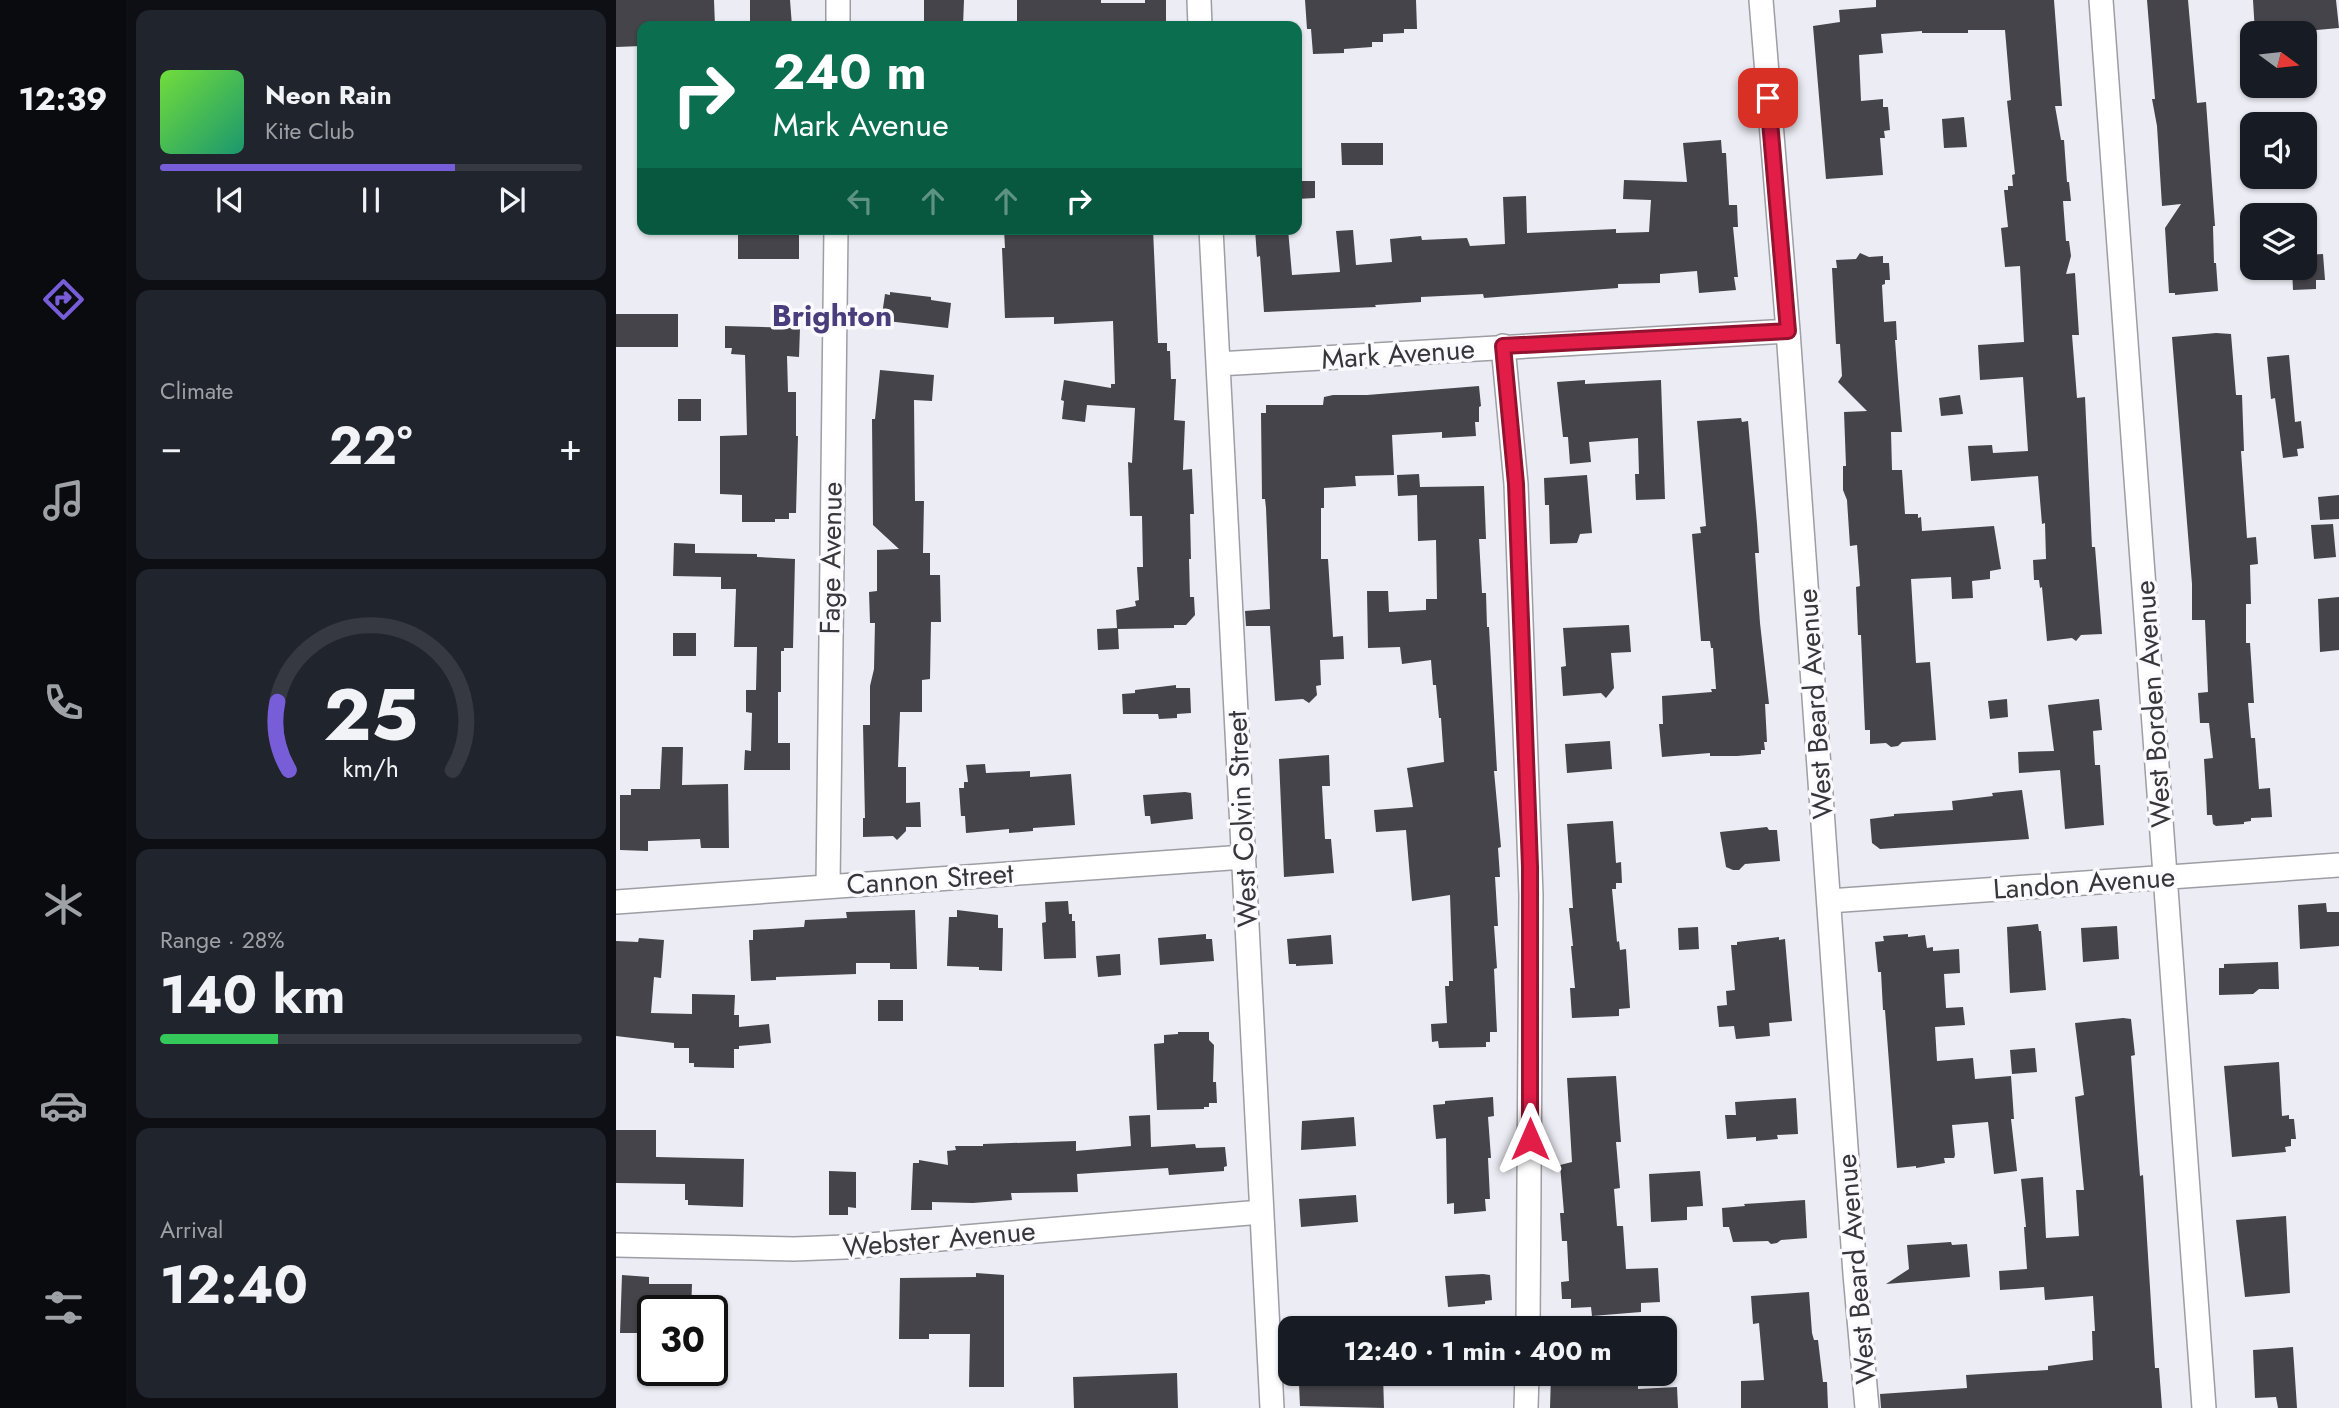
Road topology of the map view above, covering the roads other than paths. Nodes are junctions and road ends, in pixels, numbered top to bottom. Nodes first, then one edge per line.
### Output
1 (838, 0) edge
2 (1199, 0) edge
3 (1761, 0) edge
4 (2101, 0) edge
5 (838, 21) edge
6 (1200, 21) edge
7 (836, 235) edge
8 (1211, 235) edge
9 (1788, 331) junction
10 (1503, 346) junction
11 (1217, 364) junction
12 (1244, 857) junction
13 (2339, 865) edge
14 (2165, 878) junction
15 (828, 887) junction
16 (1829, 901) junction
17 (616, 902) edge
18 (1261, 1212) junction
19 (616, 1245) edge
20 (1528, 1316) edge
21 (1527, 1386) edge
22 (1272, 1408) edge
23 (1526, 1408) edge
24 (1867, 1408) edge
25 (2204, 1408) edge

1 - 5 street
2 - 6 street
3 - 9 street, West Beard Avenue
4 - 14 street, West Borden Avenue
7 - 15 street, Fage Avenue
8 - 11 street, West Colvin Street
9 - 10 street, Mark Avenue
9 - 16 street, West Beard Avenue
10 - 11 street, Mark Avenue
10 - 20 street
11 - 12 street, West Colvin Street
12 - 15 street, Cannon Street
12 - 18 street, West Colvin Street
13 - 14 street, Landon Avenue
14 - 16 street, Landon Avenue
14 - 25 street, West Borden Avenue
15 - 17 street, Cannon Street
16 - 24 street, West Beard Avenue
18 - 19 street, Webster Avenue
18 - 22 street, West Colvin Street
21 - 23 street

